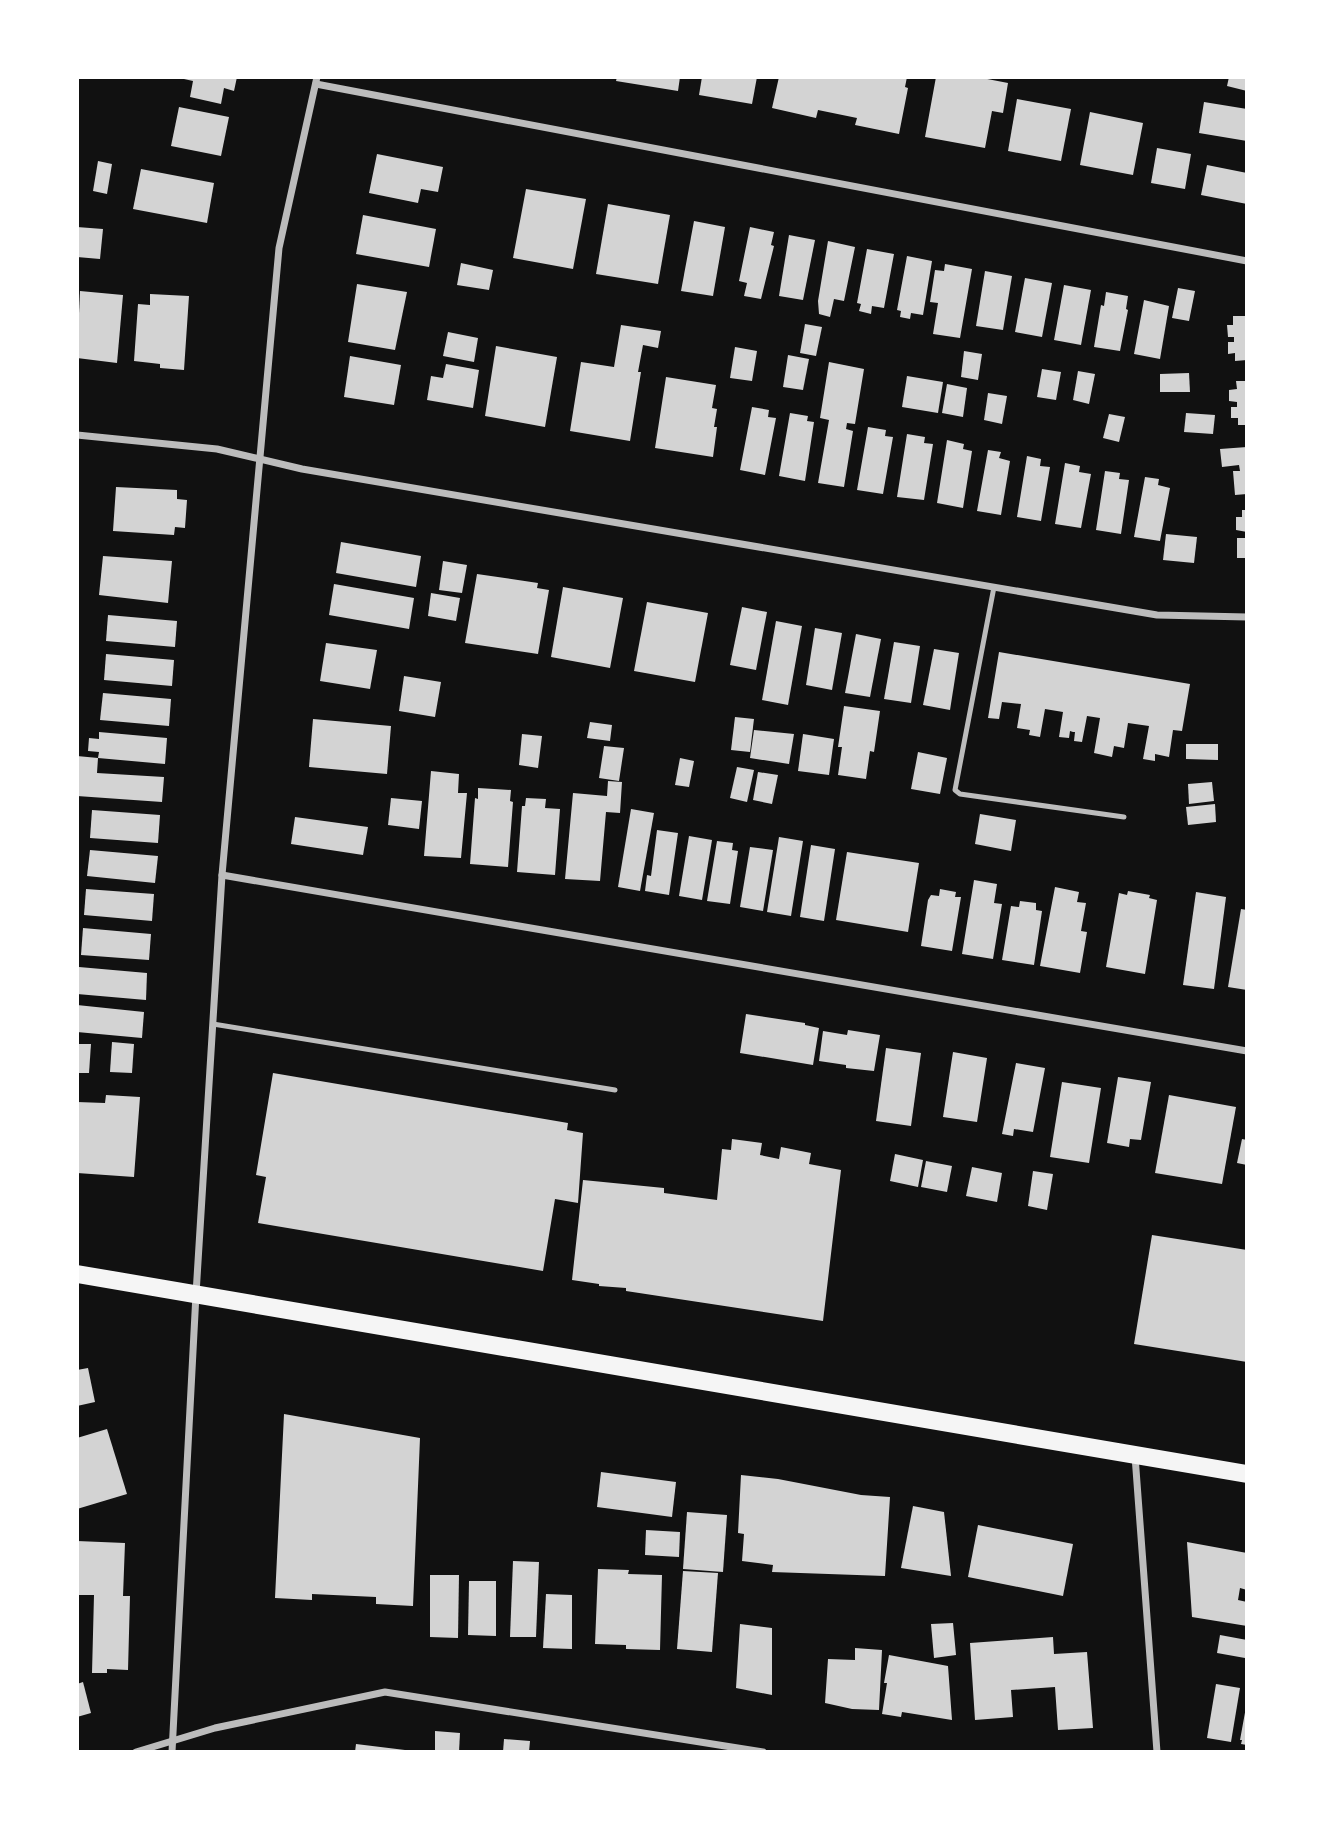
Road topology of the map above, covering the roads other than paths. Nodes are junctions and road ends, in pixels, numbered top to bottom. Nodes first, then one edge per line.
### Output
1 (316, 81) edge
2 (1247, 261) edge
3 (77, 435) edge
4 (258, 459) junction
5 (993, 587) junction
6 (1247, 617) edge
7 (1124, 817) dead end
8 (222, 875) junction
9 (213, 1024) junction
10 (1247, 1051) edge
11 (615, 1090) dead end
12 (77, 1274) edge
13 (196, 1294) junction
14 (1135, 1455) junction
15 (1247, 1474) edge
16 (173, 1742) junction
17 (136, 1752) edge
18 (173, 1752) edge
19 (763, 1752) edge
20 (1157, 1752) edge

1 - 2 street
1 - 4 street
3 - 4 street
4 - 5 street
4 - 8 street
5 - 6 street
5 - 7 lane
8 - 9 street
8 - 10 street
9 - 11 lane
9 - 13 street
12 - 13 main road
13 - 14 main road
13 - 16 street
14 - 15 main road
14 - 20 street
16 - 17 street
16 - 18 street
16 - 19 street

